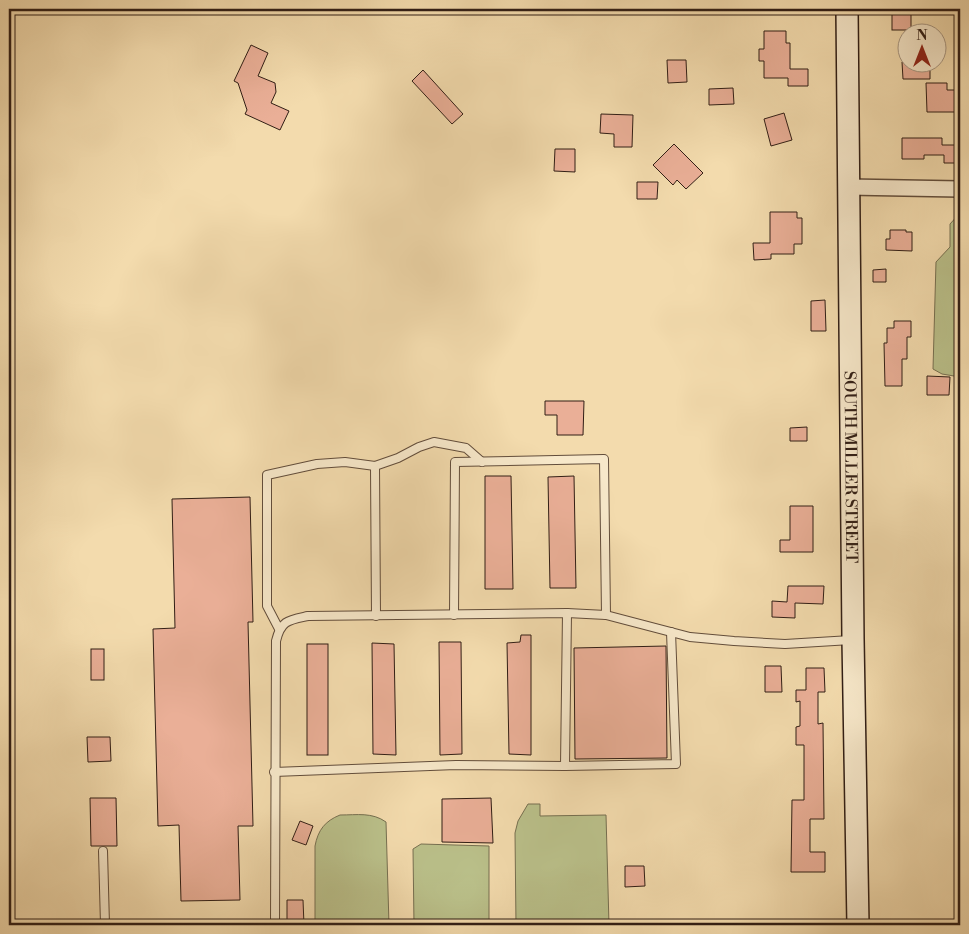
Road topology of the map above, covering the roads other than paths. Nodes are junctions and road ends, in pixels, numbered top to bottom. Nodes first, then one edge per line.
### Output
1 (847, 9) edge
2 (848, 187) junction
3 (960, 188) edge
4 (482, 462) junction
5 (375, 466) junction
6 (567, 613) junction
7 (454, 615) junction
8 (606, 615) junction
9 (376, 616) junction
10 (279, 629) junction
11 (671, 632) junction
12 (853, 640) junction
13 (565, 766) junction
14 (274, 772) junction
15 (103, 851) dead end
16 (105, 925) edge
17 (275, 925) edge
18 (858, 925) edge

1 - 2 street, SOUTH MILLER STREET
2 - 3 street
2 - 12 street, SOUTH MILLER STREET
4 - 5 lane
4 - 7 lane
4 - 8 lane
5 - 9 lane
5 - 10 lane
6 - 7 lane
6 - 8 lane
6 - 13 lane
7 - 9 lane
8 - 11 lane
9 - 10 lane
10 - 14 lane
11 - 12 lane
11 - 13 lane
12 - 18 street, SOUTH MILLER STREET
13 - 14 lane
14 - 17 lane
15 - 16 lane

